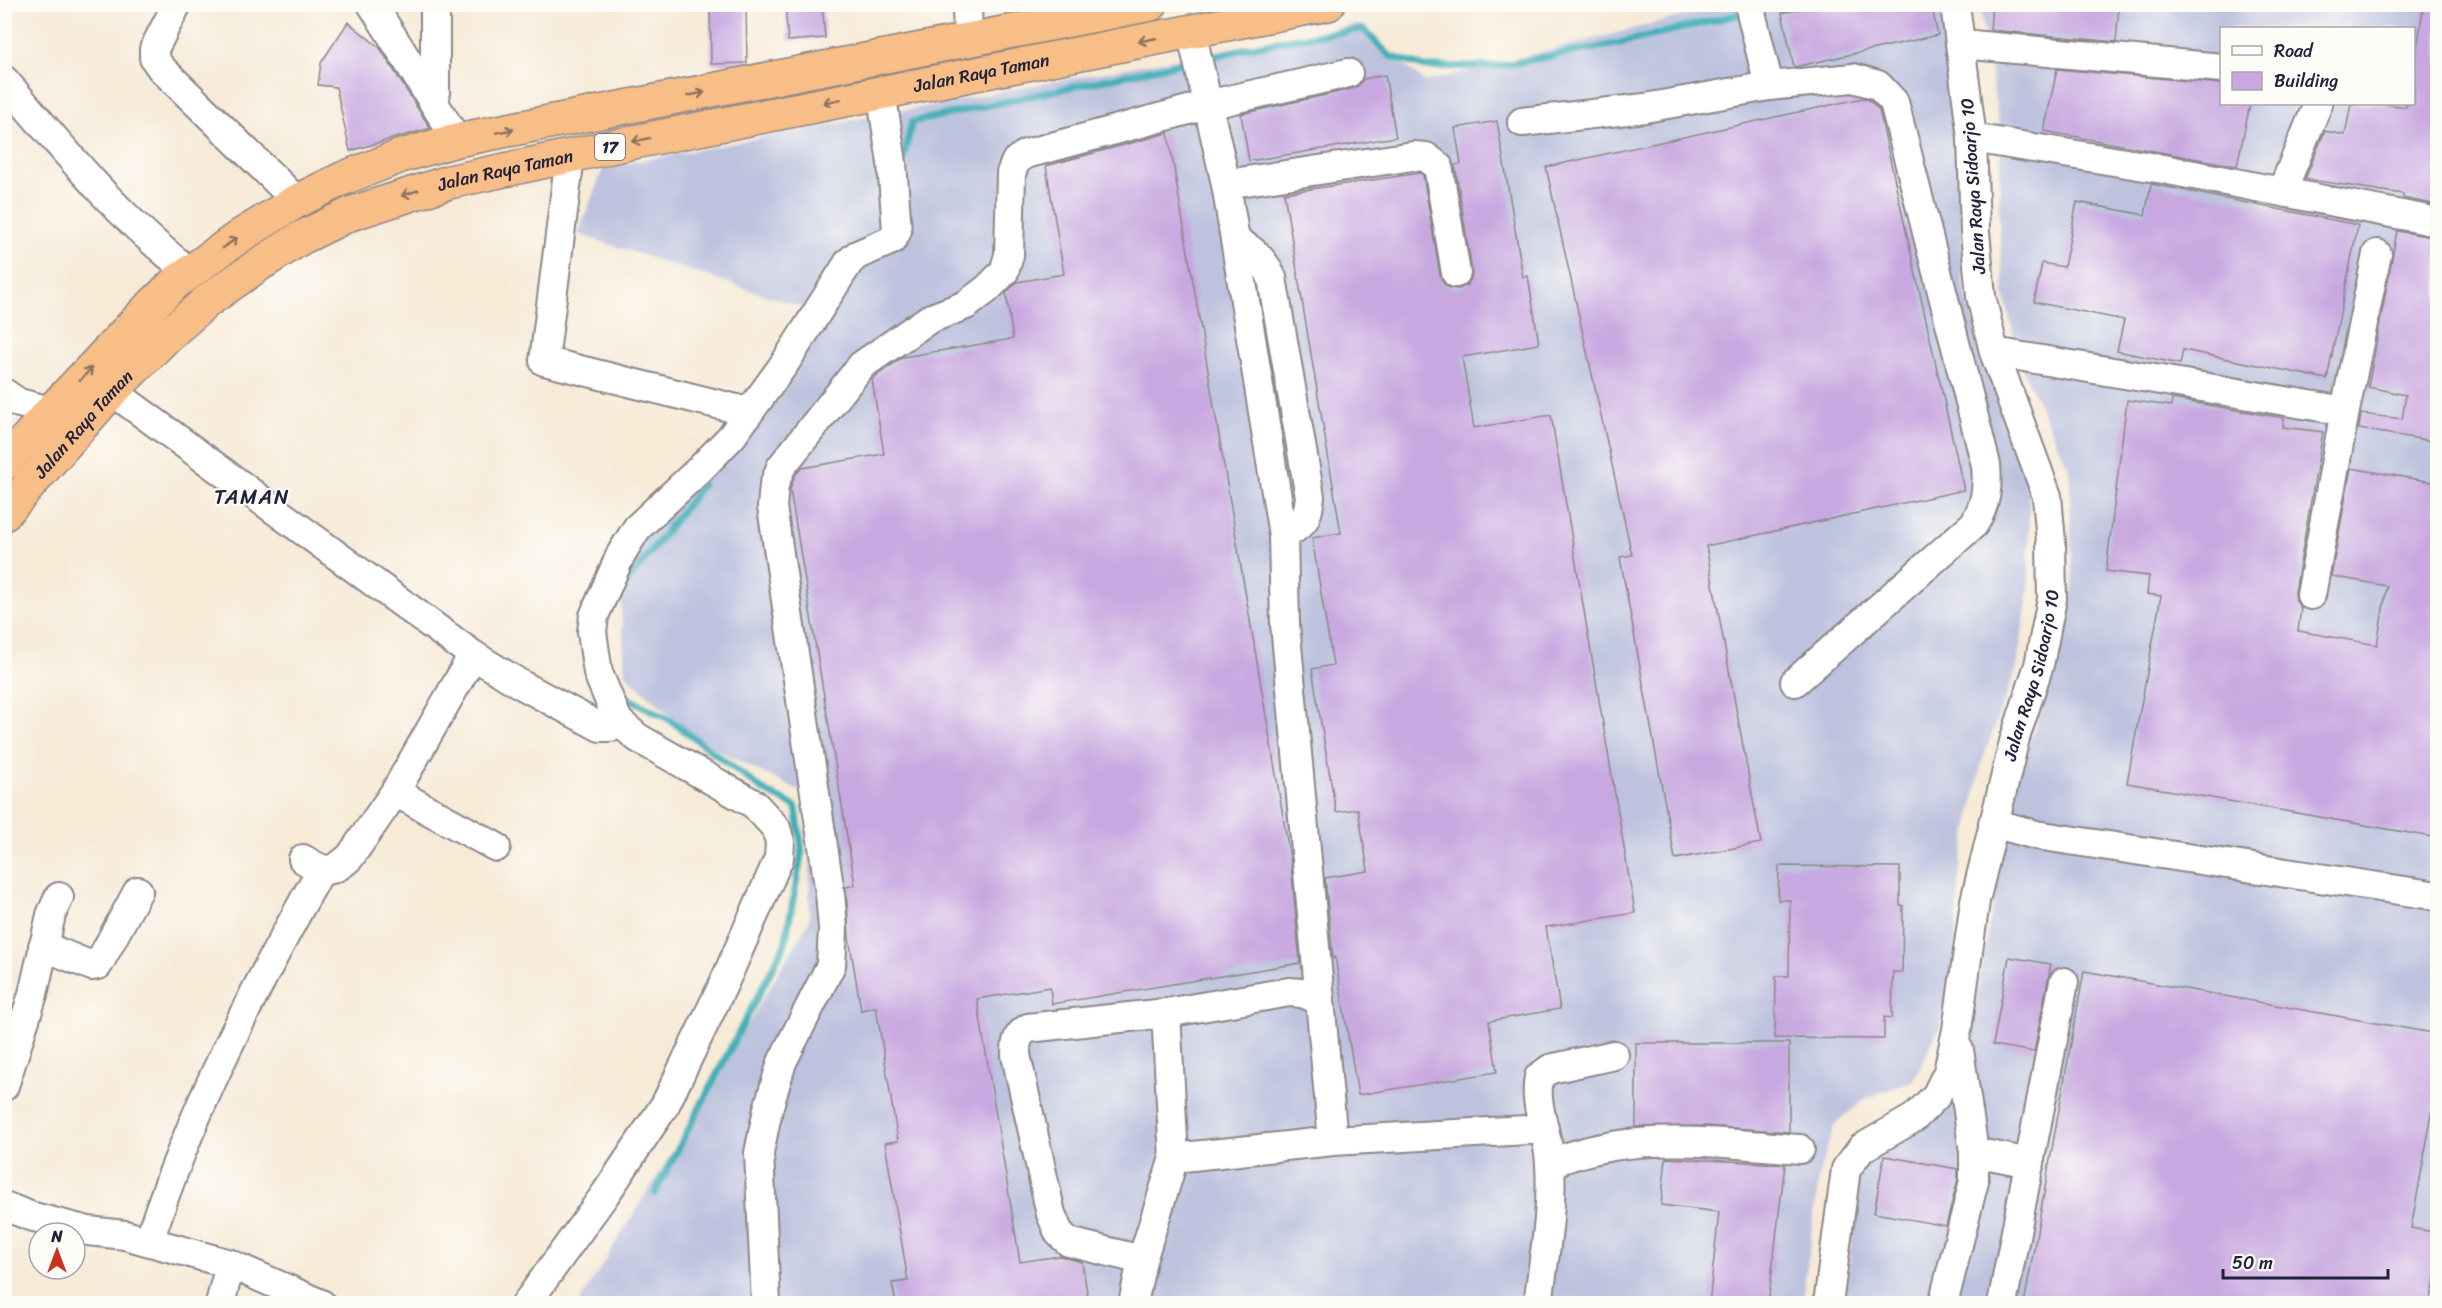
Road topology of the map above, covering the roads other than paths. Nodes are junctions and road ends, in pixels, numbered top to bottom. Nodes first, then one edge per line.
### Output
1 (177, 4) edge
2 (372, 4) edge
3 (435, 4) edge
4 (967, 4) edge
5 (1151, 4) edge
6 (1328, 4) edge
7 (1749, 4) edge
8 (1955, 4) edge
9 (1192, 36) junction
10 (968, 41) junction
11 (1962, 44) junction
12 (2220, 68) edge
13 (1348, 73) dead end
14 (4, 80) edge
15 (1769, 86) junction
16 (881, 91) junction
17 (435, 103) junction
18 (1207, 105) junction
19 (2318, 105) edge
20 (1522, 122) dead end
21 (1972, 138) junction
22 (457, 140) junction
23 (570, 156) junction
24 (1226, 184) junction
25 (2282, 191) junction
26 (297, 201) junction
27 (2438, 222) edge
28 (1235, 240) junction
29 (2376, 254) dead end
30 (190, 272) junction
31 (1456, 273) dead end
32 (1283, 344) junction
33 (1253, 351) junction
34 (1994, 352) junction
35 (112, 391) junction
36 (4, 393) edge
37 (51, 411) junction
38 (2345, 411) junction
39 (749, 412) junction
40 (1296, 420) junction
41 (1266, 428) junction
42 (6, 458) edge
43 (4, 514) edge
44 (1283, 535) junction
45 (2311, 596) dead end
46 (473, 656) junction
47 (1795, 682) dead end
48 (618, 721) junction
49 (395, 792) junction
50 (1993, 823) junction
51 (496, 847) dead end
52 (138, 891) dead end
53 (2438, 896) edge
54 (59, 897) dead end
55 (43, 946) junction
56 (2064, 982) dead end
57 (1320, 1000) junction
58 (1166, 1013) junction
59 (1957, 1030) junction
60 (1614, 1055) dead end
61 (4, 1086) edge
62 (1544, 1129) junction
63 (1333, 1142) junction
64 (1800, 1149) dead end
65 (1974, 1152) junction
66 (1174, 1158) junction
67 (2030, 1163) junction
68 (1551, 1164) junction
69 (4, 1206) edge
70 (149, 1241) junction
71 (1142, 1260) junction
72 (231, 1264) junction
73 (220, 1304) edge
74 (321, 1304) edge
75 (526, 1304) edge
76 (766, 1304) edge
77 (1133, 1304) edge
78 (1538, 1304) edge
79 (1828, 1304) edge
80 (1943, 1304) edge
81 (2002, 1304) edge

1 - 26 street
2 - 17 street
3 - 17 street
4 - 10 street
5 - 10 highway, Jalan Raya Taman / 17
6 - 9 highway, Jalan Raya Taman / 17
7 - 15 street
8 - 11 street, Jalan Raya Sidoarjo 10
9 -> 16 highway, Jalan Raya Taman / 17
9 - 18 street
22 -> 10 highway, Jalan Raya Taman / 17
11 - 12 street
11 - 21 street, Jalan Raya Sidoarjo 10
13 - 18 street
14 - 30 street
15 - 20 street
15 - 47 street
16 -> 23 highway, Jalan Raya Taman / 17
16 - 39 street
17 - 22 street
18 - 24 street
18 - 76 street
19 - 25 street
21 - 25 street
21 - 34 street, Jalan Raya Sidoarjo 10
22 - 26 highway, Jalan Raya Taman / 17
23 -> 35 highway, Jalan Raya Taman / 17
23 - 39 street
24 - 28 street
24 - 31 street
25 - 27 street
30 -> 26 highway, Jalan Raya Taman / 17
28 - 32 street
28 - 33 street
29 - 38 street
37 -> 30 highway, Jalan Raya Taman / 17
32 - 33 street
32 - 40 street
33 - 41 street
34 - 38 street
34 - 50 street, Jalan Raya Sidoarjo 10
35 - 43 highway, Jalan Raya Taman / 17
35 - 46 street
36 - 37 street
37 - 42 highway, Jalan Raya Taman / 17
38 - 45 street
39 - 48 street
40 - 41 street
40 - 44 street
41 - 44 street
44 - 57 street
46 - 48 street
46 - 49 street
48 - 75 street
49 - 51 street
49 - 70 street
50 - 53 street
50 - 59 street, Jalan Raya Sidoarjo 10
52 - 55 street
54 - 55 street
55 - 61 street
56 - 67 street
57 - 58 street
57 - 63 street
58 - 66 street
58 - 71 street
59 - 65 street
59 - 79 street, Jalan Raya Sidoarjo 10
60 - 62 street
62 - 63 street
62 - 68 street
63 - 66 street
64 - 68 street
65 - 67 street
65 - 80 street
66 - 71 street
67 - 81 street
68 - 78 street
69 - 70 street
70 - 72 street
71 - 77 street
72 - 73 street
72 - 74 street

